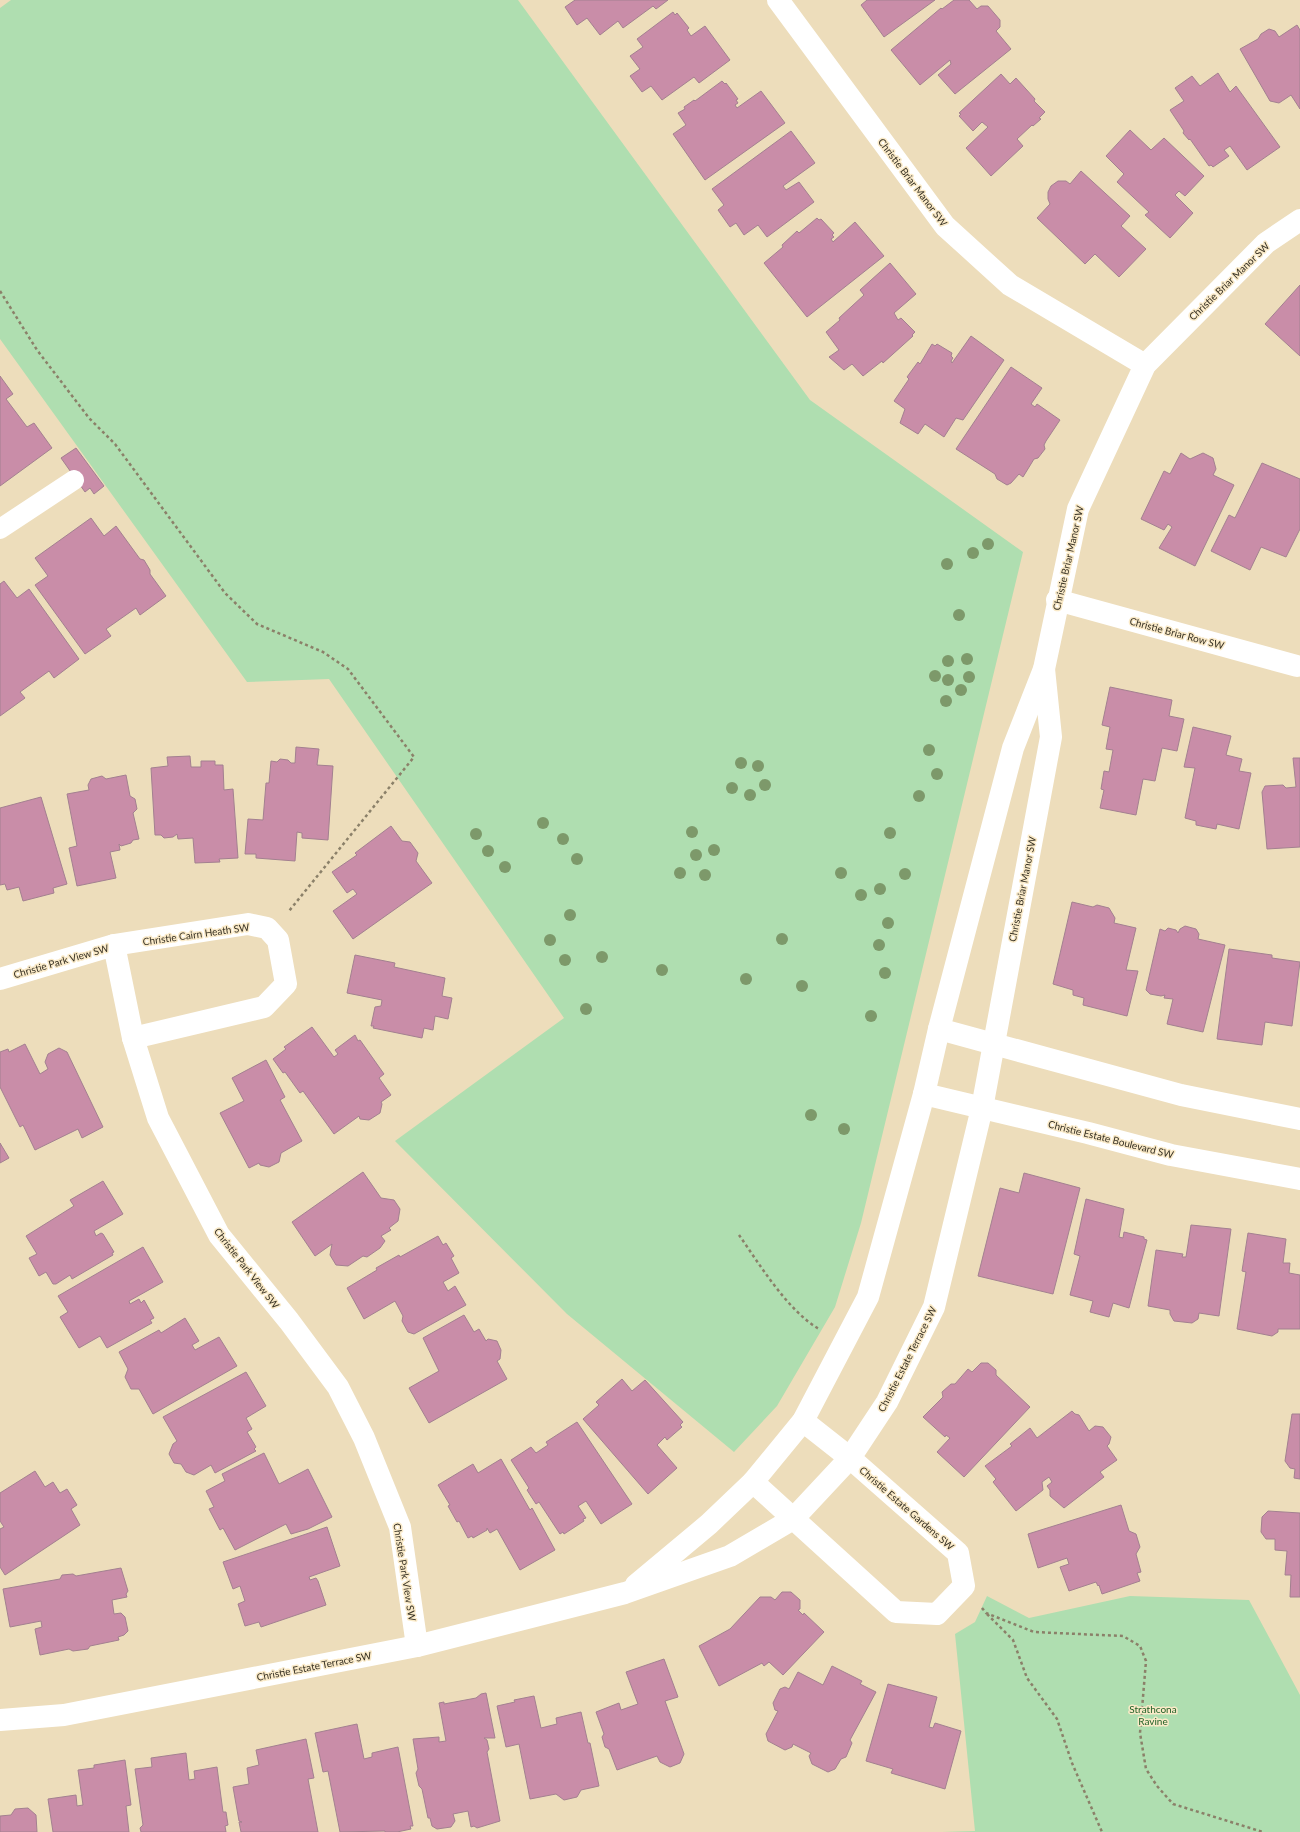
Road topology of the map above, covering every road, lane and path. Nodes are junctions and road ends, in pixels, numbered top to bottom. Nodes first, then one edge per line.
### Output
1 (778, 0) edge
2 (1300, 220) edge
3 (0, 291) edge
4 (1145, 364) junction
5 (74, 480) dead end
6 (0, 529) edge
7 (1057, 600) junction
8 (1297, 666) dead end
9 (1044, 669) junction
10 (267, 928) junction
11 (114, 945) junction
12 (0, 978) edge
13 (939, 1029) junction
14 (133, 1038) junction
15 (994, 1044) junction
16 (924, 1094) junction
17 (982, 1108) junction
18 (1300, 1119) edge
19 (1300, 1178) edge
20 (739, 1235) dead end
21 (821, 1330) dead end
22 (803, 1421) junction
23 (850, 1458) junction
24 (752, 1482) junction
25 (793, 1519) junction
26 (964, 1586) junction
27 (625, 1594) junction
28 (986, 1613) junction
29 (417, 1646) junction
30 (0, 1720) edge
31 (1102, 1832) edge
32 (1263, 1832) edge

1 - 4 street, Christie Briar Manor SW
2 - 4 street, Christie Briar Manor SW
3 - 10 path
4 - 7 street, Christie Briar Manor SW
5 - 6 lane
7 - 8 street, Christie Briar Row SW
7 - 9 street, Christie Briar Manor SW
9 - 13 street, Christie Briar Manor SW
9 - 15 street, Christie Briar Manor SW
10 - 11 street, Christie Cairn Heath SW
10 - 14 street
11 - 12 street, Christie Park View SW
11 - 14 street, Christie Park View SW
13 - 15 street
13 - 16 street, Christie Briar Manor SW
14 - 29 street, Christie Park View SW
15 - 17 street, Christie Briar Manor SW
15 - 18 street
16 - 17 street, Christie Estate Boulevard SW
16 - 22 street, Christie Estate Terrace SW
17 - 19 street, Christie Estate Boulevard SW
17 - 23 street, Christie Estate Terrace SW
20 - 21 path
22 - 23 street, Christie Estate Gardens SW
22 - 24 street, Christie Estate Terrace SW
23 - 25 street, Christie Estate Terrace SW
23 - 26 street, Christie Estate Gardens SW
24 - 25 street
24 - 27 street, Christie Estate Terrace SW
25 - 26 street
25 - 27 street, Christie Estate Terrace SW
26 - 28 path
27 - 29 street, Christie Estate Terrace SW
28 - 31 path
28 - 32 path
29 - 30 street, Christie Estate Terrace SW

